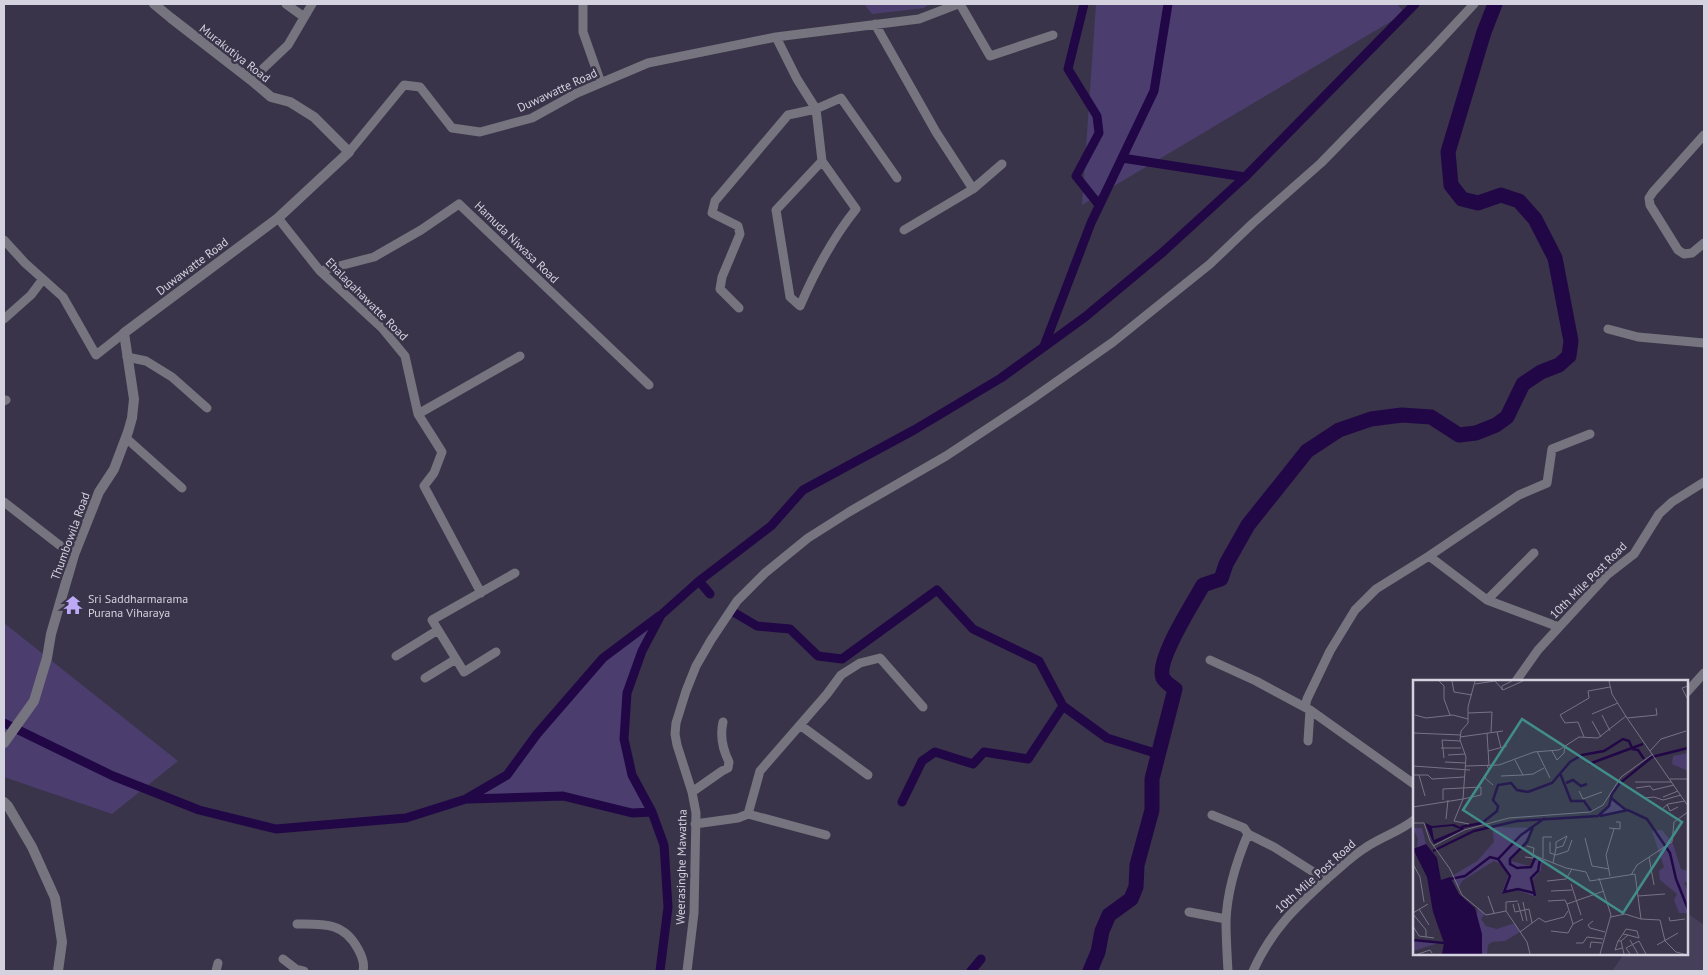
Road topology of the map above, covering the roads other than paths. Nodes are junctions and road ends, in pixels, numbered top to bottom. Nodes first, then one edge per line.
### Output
1 (154, 4) edge
2 (286, 4) edge
3 (312, 4) edge
4 (583, 4) edge
5 (959, 4) edge
6 (1474, 4) edge
7 (304, 17) junction
8 (875, 24) junction
9 (1053, 34) dead end
10 (776, 37) junction
11 (251, 80) junction
12 (600, 83) junction
13 (816, 109) junction
14 (1704, 135) edge
15 (350, 152) junction
16 (822, 161) junction
17 (1002, 164) dead end
18 (897, 178) dead end
19 (973, 189) junction
20 (278, 218) junction
21 (904, 230) dead end
22 (4, 240) edge
23 (1704, 243) edge
24 (320, 271) junction
25 (44, 279) junction
26 (739, 308) dead end
27 (4, 319) edge
28 (1608, 329) dead end
29 (124, 333) junction
30 (1704, 343) edge
31 (520, 356) dead end
32 (128, 357) junction
33 (649, 385) dead end
34 (207, 408) dead end
35 (418, 414) junction
36 (1590, 434) dead end
37 (126, 438) junction
38 (1704, 482) edge
39 (182, 488) dead end
40 (4, 502) edge
41 (1534, 554) dead end
42 (74, 555) junction
43 (1429, 556) junction
44 (515, 573) dead end
45 (481, 593) junction
46 (1487, 600) junction
47 (1559, 627) junction
48 (438, 630) junction
49 (496, 652) dead end
50 (396, 656) dead end
51 (456, 659) junction
52 (1210, 660) dead end
53 (1704, 673) edge
54 (424, 678) dead end
55 (1517, 680) edge
56 (1688, 691) edge
57 (923, 707) dead end
58 (1307, 708) junction
59 (723, 722) dead end
60 (800, 725) junction
61 (1308, 741) dead end
62 (4, 743) edge
63 (868, 775) dead end
64 (1413, 783) edge
65 (692, 792) junction
66 (4, 802) edge
67 (748, 814) junction
68 (1212, 815) dead end
69 (1413, 821) edge
70 (695, 824) junction
71 (1248, 834) junction
72 (826, 835) dead end
73 (1326, 880) junction
74 (1189, 912) dead end
75 (1226, 919) junction
76 (297, 924) dead end
77 (283, 959) dead end
78 (298, 970) edge
79 (58, 971) edge
80 (363, 971) edge
81 (687, 971) edge
82 (1228, 971) edge
83 (1253, 971) edge

1 - 11 street, Murakutiya Road
2 - 7 street
3 - 7 street
4 - 12 street
5 - 8 street, Duwawatte Road
5 - 9 street
6 - 65 street, Weerasinghe Mawatha
7 - 11 street
8 - 10 street, Duwawatte Road
8 - 19 street
10 - 12 street, Duwawatte Road
10 - 13 street
11 - 15 street, Murakutiya Road
12 - 15 street, Duwawatte Road
13 - 16 street
13 - 18 street
13 - 26 street
14 - 23 street
15 - 20 street, Duwawatte Road
16 - 16 street
17 - 19 street
19 - 21 street
20 - 24 street, Ehalagahawatte Road
20 - 29 street, Duwawatte Road
22 - 25 street
24 - 33 street, Hamuda Niwasa Road
24 - 35 street, Ehalagahawatte Road
25 - 27 street
25 - 29 street
28 - 30 street
29 - 32 street, Thumbowila Road
31 - 35 street
32 - 34 street
32 - 37 street, Thumbowila Road
35 - 45 street, Ehalagahawatte Road
36 - 43 street
37 - 39 street
37 - 42 street, Thumbowila Road
38 - 47 street, 10th Mile Post Road
40 - 42 street
41 - 46 street
42 - 62 street, Thumbowila Road
43 - 46 street
43 - 58 street
44 - 45 street
45 - 48 street
46 - 47 street
47 - 55 street, 10th Mile Post Road
48 - 50 street
48 - 51 street
49 - 51 street
51 - 54 street
52 - 58 street
53 - 56 street
57 - 60 street
58 - 61 street
58 - 64 street
59 - 65 street
60 - 63 street
60 - 67 street
65 - 70 street, Weerasinghe Mawatha
66 - 79 street
67 - 70 street
67 - 72 street
68 - 71 street
69 - 73 street, 10th Mile Post Road
70 - 81 street, Weerasinghe Mawatha
71 - 73 street
71 - 75 street
73 - 83 street, 10th Mile Post Road
74 - 75 street
75 - 82 street
76 - 80 street
77 - 78 street

